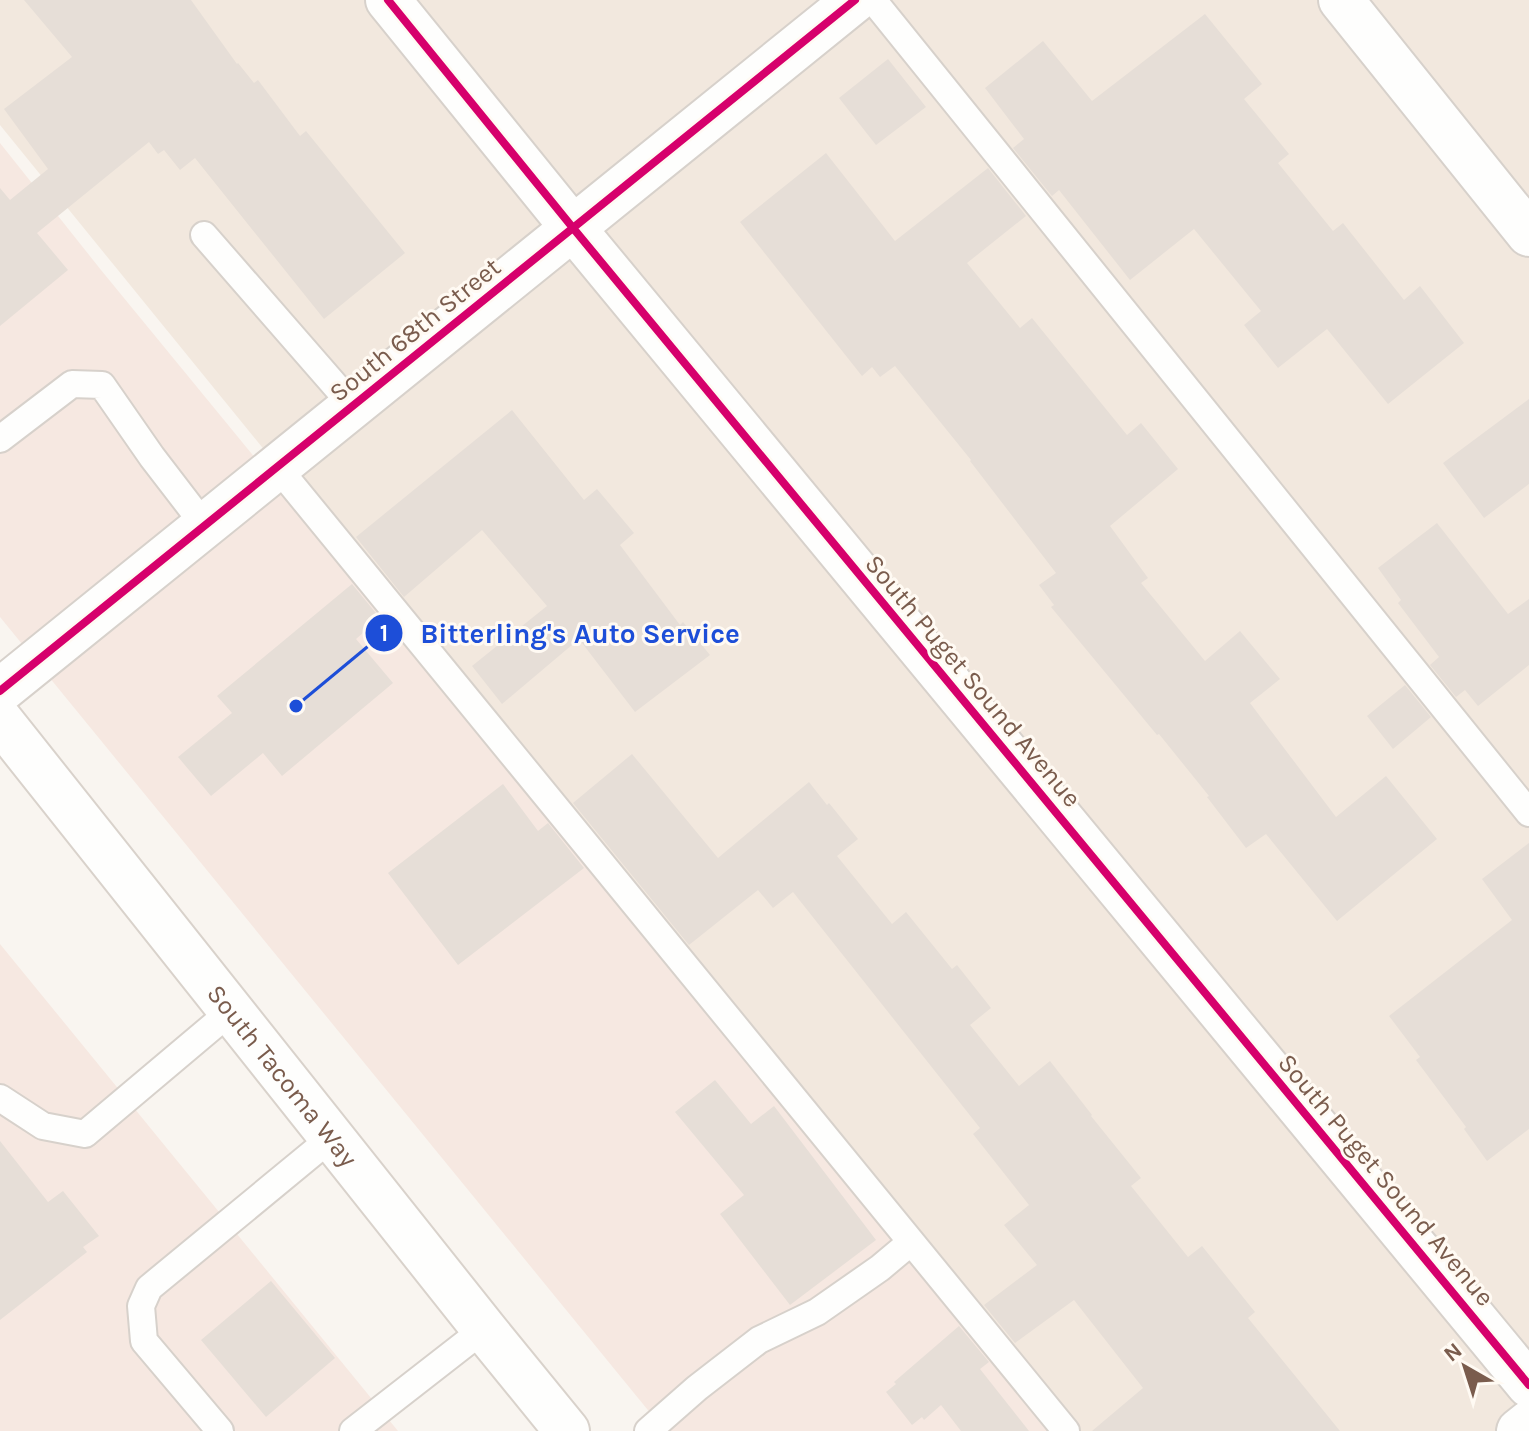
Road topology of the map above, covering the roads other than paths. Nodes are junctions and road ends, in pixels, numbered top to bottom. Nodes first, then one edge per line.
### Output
1 (388, 0) edge
2 (855, 0) edge
3 (873, 0) edge
4 (1341, 0) edge
5 (573, 228) junction
6 (1529, 234) edge
7 (204, 235) dead end
8 (353, 406) junction
9 (0, 439) edge
10 (278, 468) junction
11 (205, 526) junction
12 (0, 691) edge
13 (5, 736) edge
14 (1529, 813) edge
15 (231, 1011) junction
16 (0, 1098) edge
17 (331, 1138) junction
18 (911, 1242) junction
19 (484, 1329) junction
20 (1529, 1385) edge
21 (1529, 1423) edge
22 (220, 1431) edge
23 (353, 1431) edge
24 (567, 1431) edge
25 (648, 1431) edge
26 (1066, 1431) edge
27 (1519, 1431) edge

1 - 5 street, South Puget Sound Avenue
2 - 5 street, South 68th Street
3 - 14 lane
4 - 6 street
5 - 8 street, South 68th Street
5 - 20 street, South Puget Sound Avenue
7 - 8 lane
8 - 10 street, South 68th Street
9 - 11 lane
10 - 11 street, South 68th Street
10 - 18 lane
11 - 12 street, South 68th Street
13 - 15 street, South Tacoma Way
15 - 16 lane
15 - 17 street, South Tacoma Way
17 - 19 street, South Tacoma Way
17 - 22 lane
18 - 25 lane
18 - 26 lane
19 - 23 lane
19 - 24 street, South Tacoma Way
21 - 27 street

